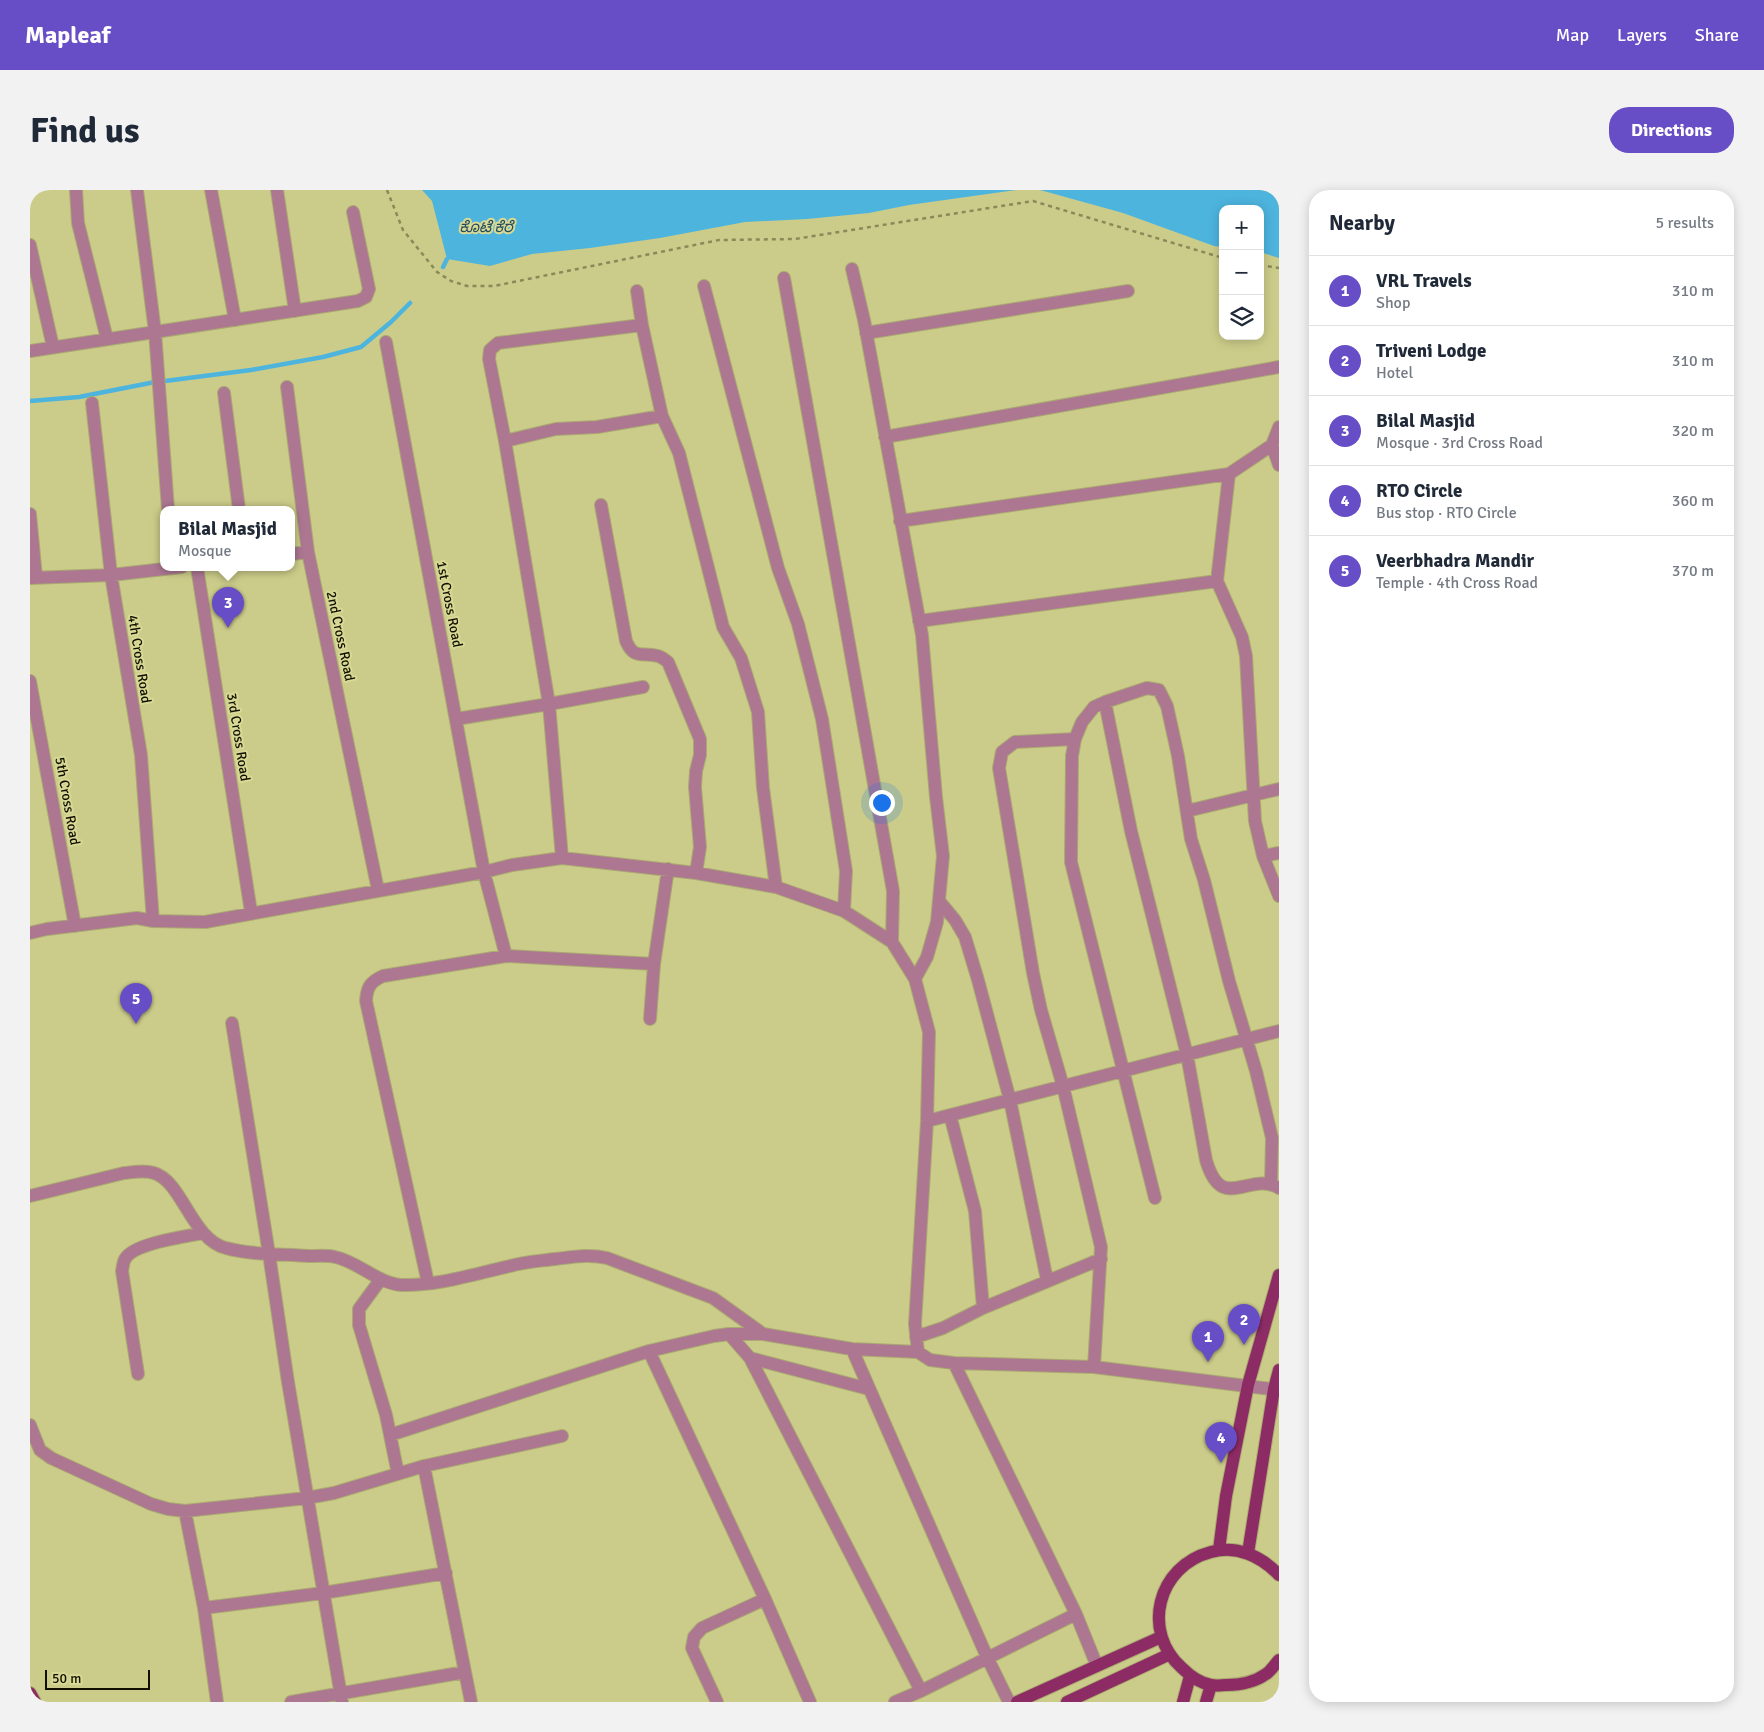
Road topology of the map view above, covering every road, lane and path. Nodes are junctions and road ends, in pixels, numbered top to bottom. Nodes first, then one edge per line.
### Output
1 (76, 190) edge
2 (137, 190) edge
3 (211, 190) edge
4 (276, 190) edge
5 (387, 190) edge
6 (353, 212) dead end
7 (30, 245) edge
8 (1219, 257) edge
9 (1264, 266) edge
10 (1279, 268) edge
11 (852, 269) dead end
12 (784, 278) dead end
13 (704, 286) dead end
14 (637, 292) dead end
15 (1128, 292) dead end
16 (296, 311) junction
17 (235, 320) junction
18 (642, 326) junction
19 (155, 332) junction
20 (866, 333) junction
21 (107, 339) junction
22 (386, 342) dead end
23 (53, 347) junction
24 (30, 351) edge
25 (1279, 368) edge
26 (287, 387) dead end
27 (224, 393) dead end
28 (92, 403) dead end
29 (662, 416) junction
30 (1279, 427) edge
31 (885, 437) junction
32 (505, 441) junction
33 (1272, 445) junction
34 (1279, 465) edge
35 (1229, 474) junction
36 (602, 505) dead end
37 (168, 506) edge
38 (239, 506) edge
39 (30, 514) edge
40 (900, 520) junction
41 (308, 552) junction
42 (295, 554) edge
43 (160, 569) edge
44 (198, 571) edge
45 (111, 575) junction
46 (33, 577) edge
47 (1217, 581) junction
48 (919, 621) junction
49 (30, 681) edge
50 (643, 687) dead end
51 (1105, 702) junction
52 (549, 704) junction
53 (456, 719) junction
54 (1075, 739) junction
55 (1279, 789) edge
56 (1253, 795) junction
57 (1187, 811) junction
58 (1279, 853) edge
59 (1263, 856) junction
60 (562, 858) junction
61 (668, 869) junction
62 (484, 872) junction
63 (696, 873) junction
64 (776, 888) junction
65 (378, 890) junction
66 (1279, 896) edge
67 (940, 902) junction
68 (844, 911) junction
69 (251, 912) junction
70 (153, 921) junction
71 (75, 926) junction
72 (30, 933) edge
73 (892, 942) junction
74 (506, 956) junction
75 (654, 964) junction
76 (915, 979) junction
77 (650, 1019) dead end
78 (232, 1023) dead end
79 (1279, 1031) edge
80 (1247, 1039) junction
81 (1187, 1055) junction
82 (1124, 1071) junction
83 (1063, 1086) junction
84 (1010, 1100) junction
85 (950, 1115) junction
86 (927, 1121) junction
87 (1275, 1185) edge
88 (30, 1196) edge
89 (1155, 1198) dead end
90 (203, 1233) junction
91 (270, 1254) junction
92 (1101, 1258) junction
93 (1279, 1275) edge
94 (381, 1280) junction
95 (1047, 1280) junction
96 (428, 1283) junction
97 (1277, 1290) edge
98 (983, 1308) junction
99 (728, 1334) junction
100 (763, 1334) junction
101 (916, 1337) junction
102 (852, 1349) junction
103 (649, 1351) junction
104 (918, 1352) junction
105 (750, 1358) junction
106 (954, 1363) junction
107 (1094, 1367) junction
108 (1279, 1370) edge
109 (138, 1374) dead end
110 (1248, 1386) junction
111 (869, 1389) junction
112 (1277, 1390) edge
113 (30, 1425) edge
114 (390, 1435) junction
115 (562, 1436) dead end
116 (424, 1466) junction
117 (398, 1474) junction
118 (307, 1498) junction
119 (185, 1511) junction
120 (1219, 1550) junction
121 (1248, 1553) junction
122 (446, 1573) junction
123 (1279, 1574) edge
124 (323, 1593) junction
125 (766, 1599) junction
126 (204, 1608) junction
127 (1076, 1614) junction
128 (1160, 1637) junction
129 (1170, 1654) junction
130 (987, 1657) junction
131 (1279, 1660) edge
132 (1097, 1666) junction
133 (465, 1672) junction
134 (1190, 1676) junction
135 (1211, 1685) junction
136 (921, 1691) junction
137 (30, 1693) edge
138 (341, 1698) edge
139 (35, 1702) edge
140 (217, 1702) edge
141 (291, 1702) edge
142 (471, 1702) edge
143 (717, 1702) edge
144 (810, 1702) edge
145 (895, 1702) edge
146 (1008, 1702) edge
147 (1017, 1702) edge
148 (1067, 1702) edge
149 (1183, 1702) edge
150 (1206, 1702) edge

1 - 21 street
2 - 19 street
3 - 17 street
4 - 16 street
5 - 8 path
6 - 16 street
7 - 23 street
9 - 10 path
11 - 20 street
12 - 73 street
13 - 68 street
14 - 18 street
15 - 20 street
16 - 17 street
17 - 19 street
18 - 29 street
18 - 32 street
19 - 21 street
19 - 37 street
20 - 31 street
21 - 23 street
22 - 53 street, 1st Cross Road
23 - 24 street
25 - 31 street
26 - 41 street, 2nd Cross Road
27 - 38 street
28 - 45 street, 4th Cross Road
29 - 32 street
29 - 64 street
30 - 33 street
31 - 40 street
32 - 52 street
33 - 34 street
33 - 35 street
35 - 40 street
35 - 47 street
36 - 63 street
39 - 46 street
40 - 48 street
41 - 42 street
41 - 65 street, 2nd Cross Road
43 - 45 street
44 - 69 street, 3rd Cross Road
45 - 46 street
45 - 70 street, 4th Cross Road
47 - 48 street
47 - 56 street
48 - 67 street
49 - 71 street, 5th Cross Road
50 - 52 street
51 - 54 street
51 - 57 street
51 - 81 street
52 - 53 street
52 - 60 street
53 - 62 street, 1st Cross Road
54 - 82 street
54 - 83 street
55 - 56 street
56 - 57 street
56 - 59 street
57 - 80 street
58 - 59 street
59 - 66 street
60 - 61 street
60 - 62 street
61 - 63 street
61 - 75 street
62 - 65 street
62 - 74 street, 1st Cross Road
63 - 64 street
64 - 68 street
65 - 69 street
67 - 76 street
67 - 84 street
68 - 73 street
69 - 70 street
70 - 71 street
71 - 72 street
73 - 76 street
74 - 75 street
74 - 96 street
75 - 77 street
76 - 86 street
78 - 91 street
79 - 80 street
80 - 81 street
80 - 87 street
81 - 82 street
81 - 87 street
82 - 83 street
82 - 89 street
83 - 84 street
83 - 92 street
84 - 85 street
84 - 95 street
85 - 86 street
85 - 98 street
86 - 101 street
88 - 90 street
90 - 91 street
90 - 109 street
91 - 94 street
91 - 118 street
92 - 95 street
92 - 107 street
93 - 97 main road
94 - 96 street
94 - 114 street
95 - 98 street
96 - 100 street
97 - 110 main road
98 - 101 street
99 - 100 street
99 - 103 street
99 - 105 street
100 - 102 street
101 - 104 street
102 - 104 street
102 - 111 street
103 - 114 street
103 - 125 street
104 - 106 street
105 - 111 street
105 - 136 street
106 - 107 street
106 - 127 street
107 - 110 street
108 - 112 main road
110 - 112 street
110 - 120 main road
111 - 130 street
112 - 121 main road
113 - 119 street
114 - 117 street
115 - 116 street
116 - 117 street
116 - 122 street
117 - 118 street
118 - 119 street
118 - 124 street
119 - 126 street
120 - 121 main road
120 - 128 main road
121 - 123 main road
122 - 124 street
122 - 133 street
124 - 126 street
124 - 138 street
125 - 143 street
125 - 144 street
126 - 140 street
127 - 130 street
127 - 132 street
128 - 129 main road
128 - 132 main road
129 - 134 main road
129 - 148 main road
130 - 136 street
130 - 146 street
131 - 135 main road
132 - 147 main road
133 - 138 street
133 - 142 street
134 - 135 main road
134 - 149 main road
135 - 150 main road
136 - 145 street
137 - 139 main road
138 - 141 street

